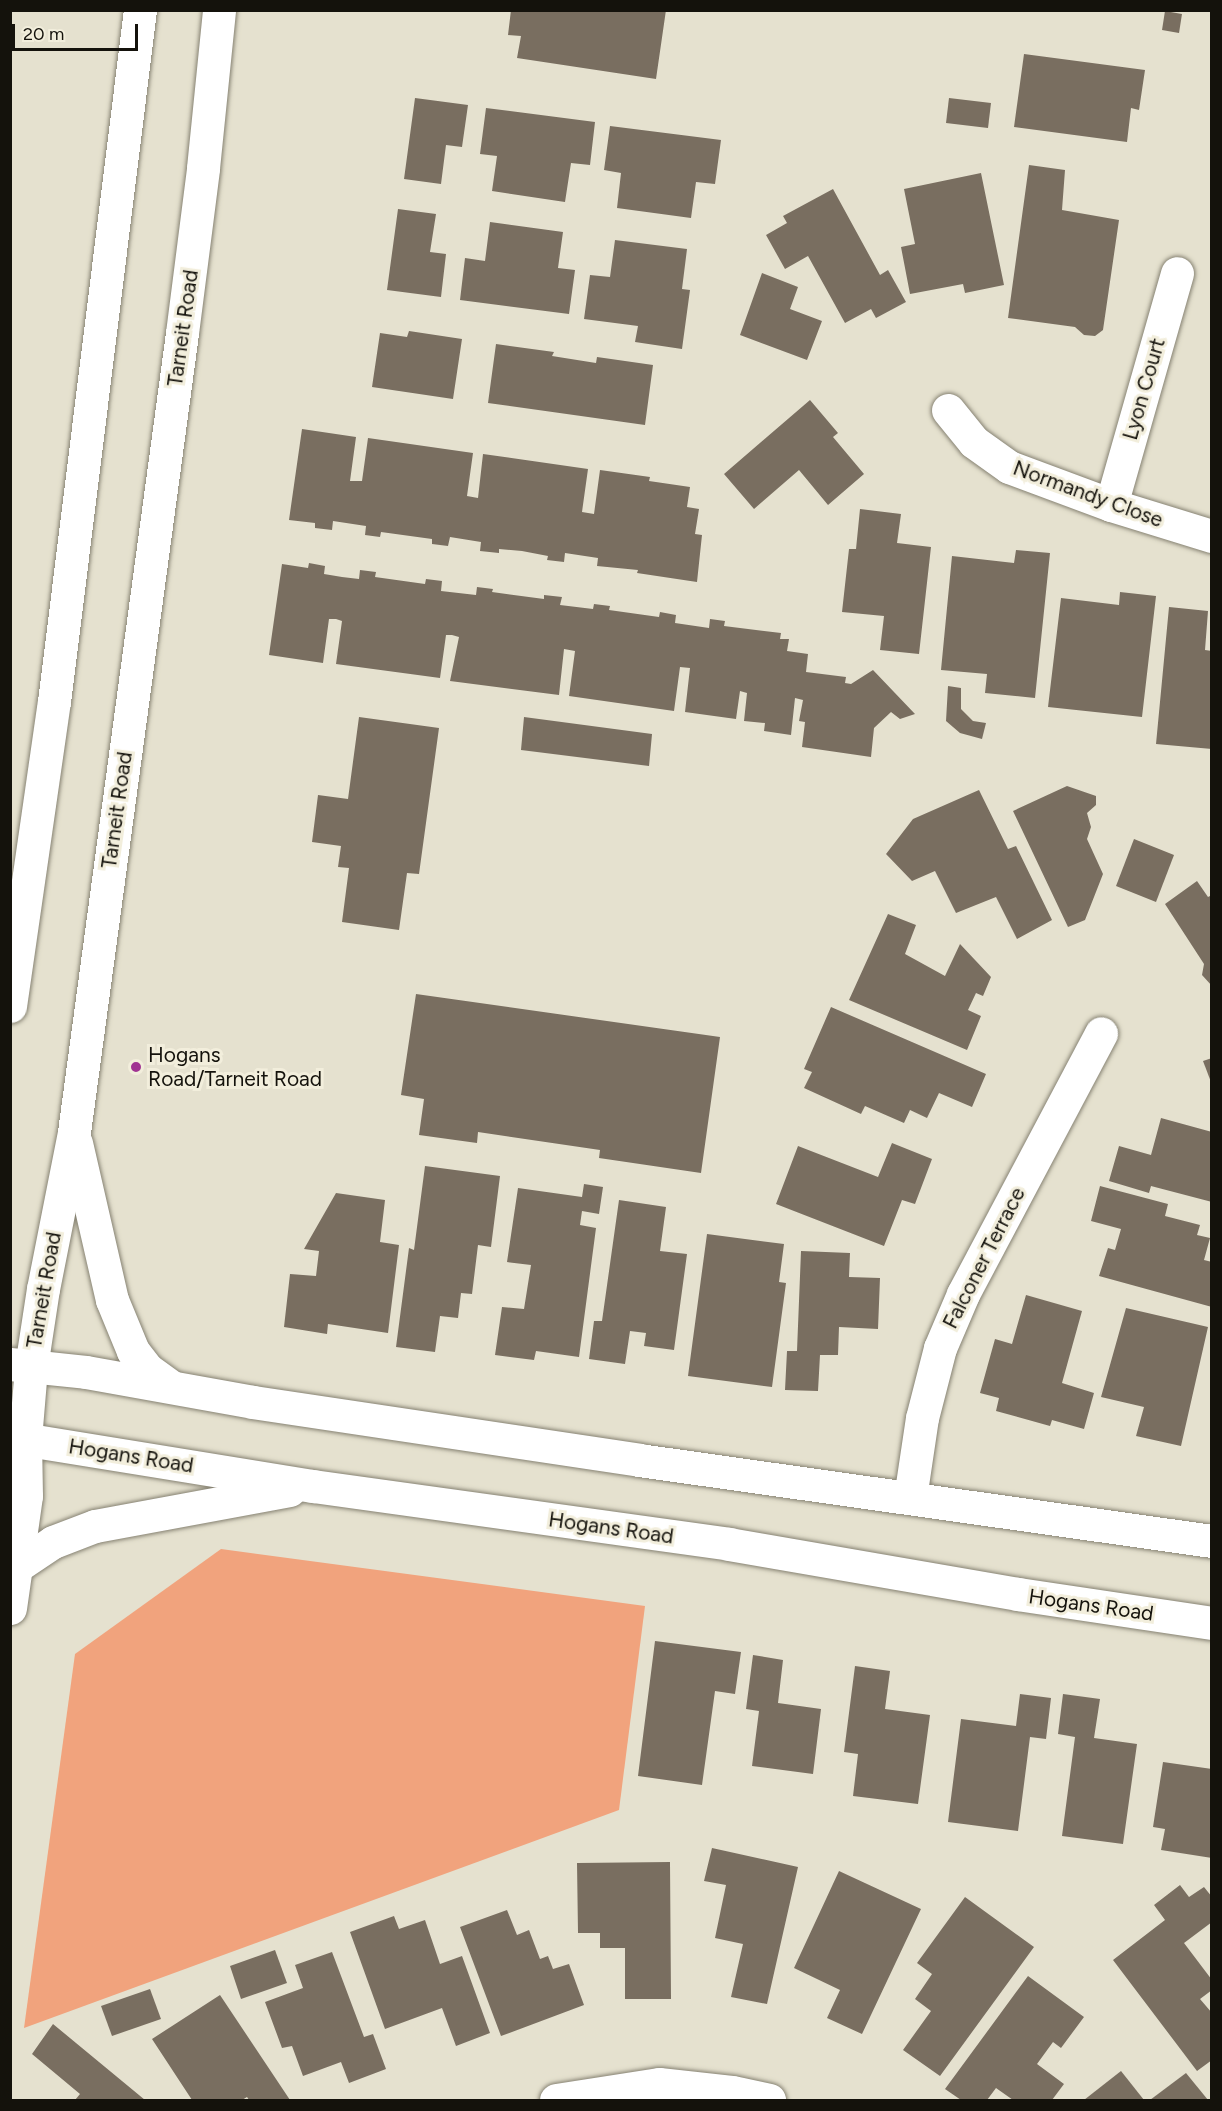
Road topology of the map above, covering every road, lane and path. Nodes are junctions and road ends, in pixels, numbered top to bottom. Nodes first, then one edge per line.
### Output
1 (140, 10) edge
2 (219, 10) edge
3 (1178, 273) dead end
4 (948, 410) dead end
5 (1112, 505) junction
6 (1212, 536) edge
7 (10, 1006) edge
8 (1101, 1033) dead end
9 (74, 1132) junction
10 (21, 1365) edge
11 (170, 1386) junction
12 (18, 1438) edge
13 (313, 1486) junction
14 (910, 1498) junction
15 (1212, 1541) edge
16 (17, 1566) junction
17 (10, 1608) edge
18 (1212, 1623) edge
19 (556, 2100) edge
20 (769, 2100) edge

1 - 7 street
2 - 9 street, Tarneit Road
3 - 5 street, Lyon Court
4 - 5 street, Normandy Close
5 - 6 street, Normandy Close
8 - 14 street, Falconer Terrace
9 - 10 street, Tarneit Road
9 - 11 street
10 - 11 street
10 - 12 street, Tarneit Road
11 - 14 street
12 - 13 street, Hogans Road
12 - 16 street, Tarneit Road
13 - 16 street
13 - 18 street, Hogans Road
14 - 15 street
16 - 17 street, Tarneit Road
19 - 20 street

